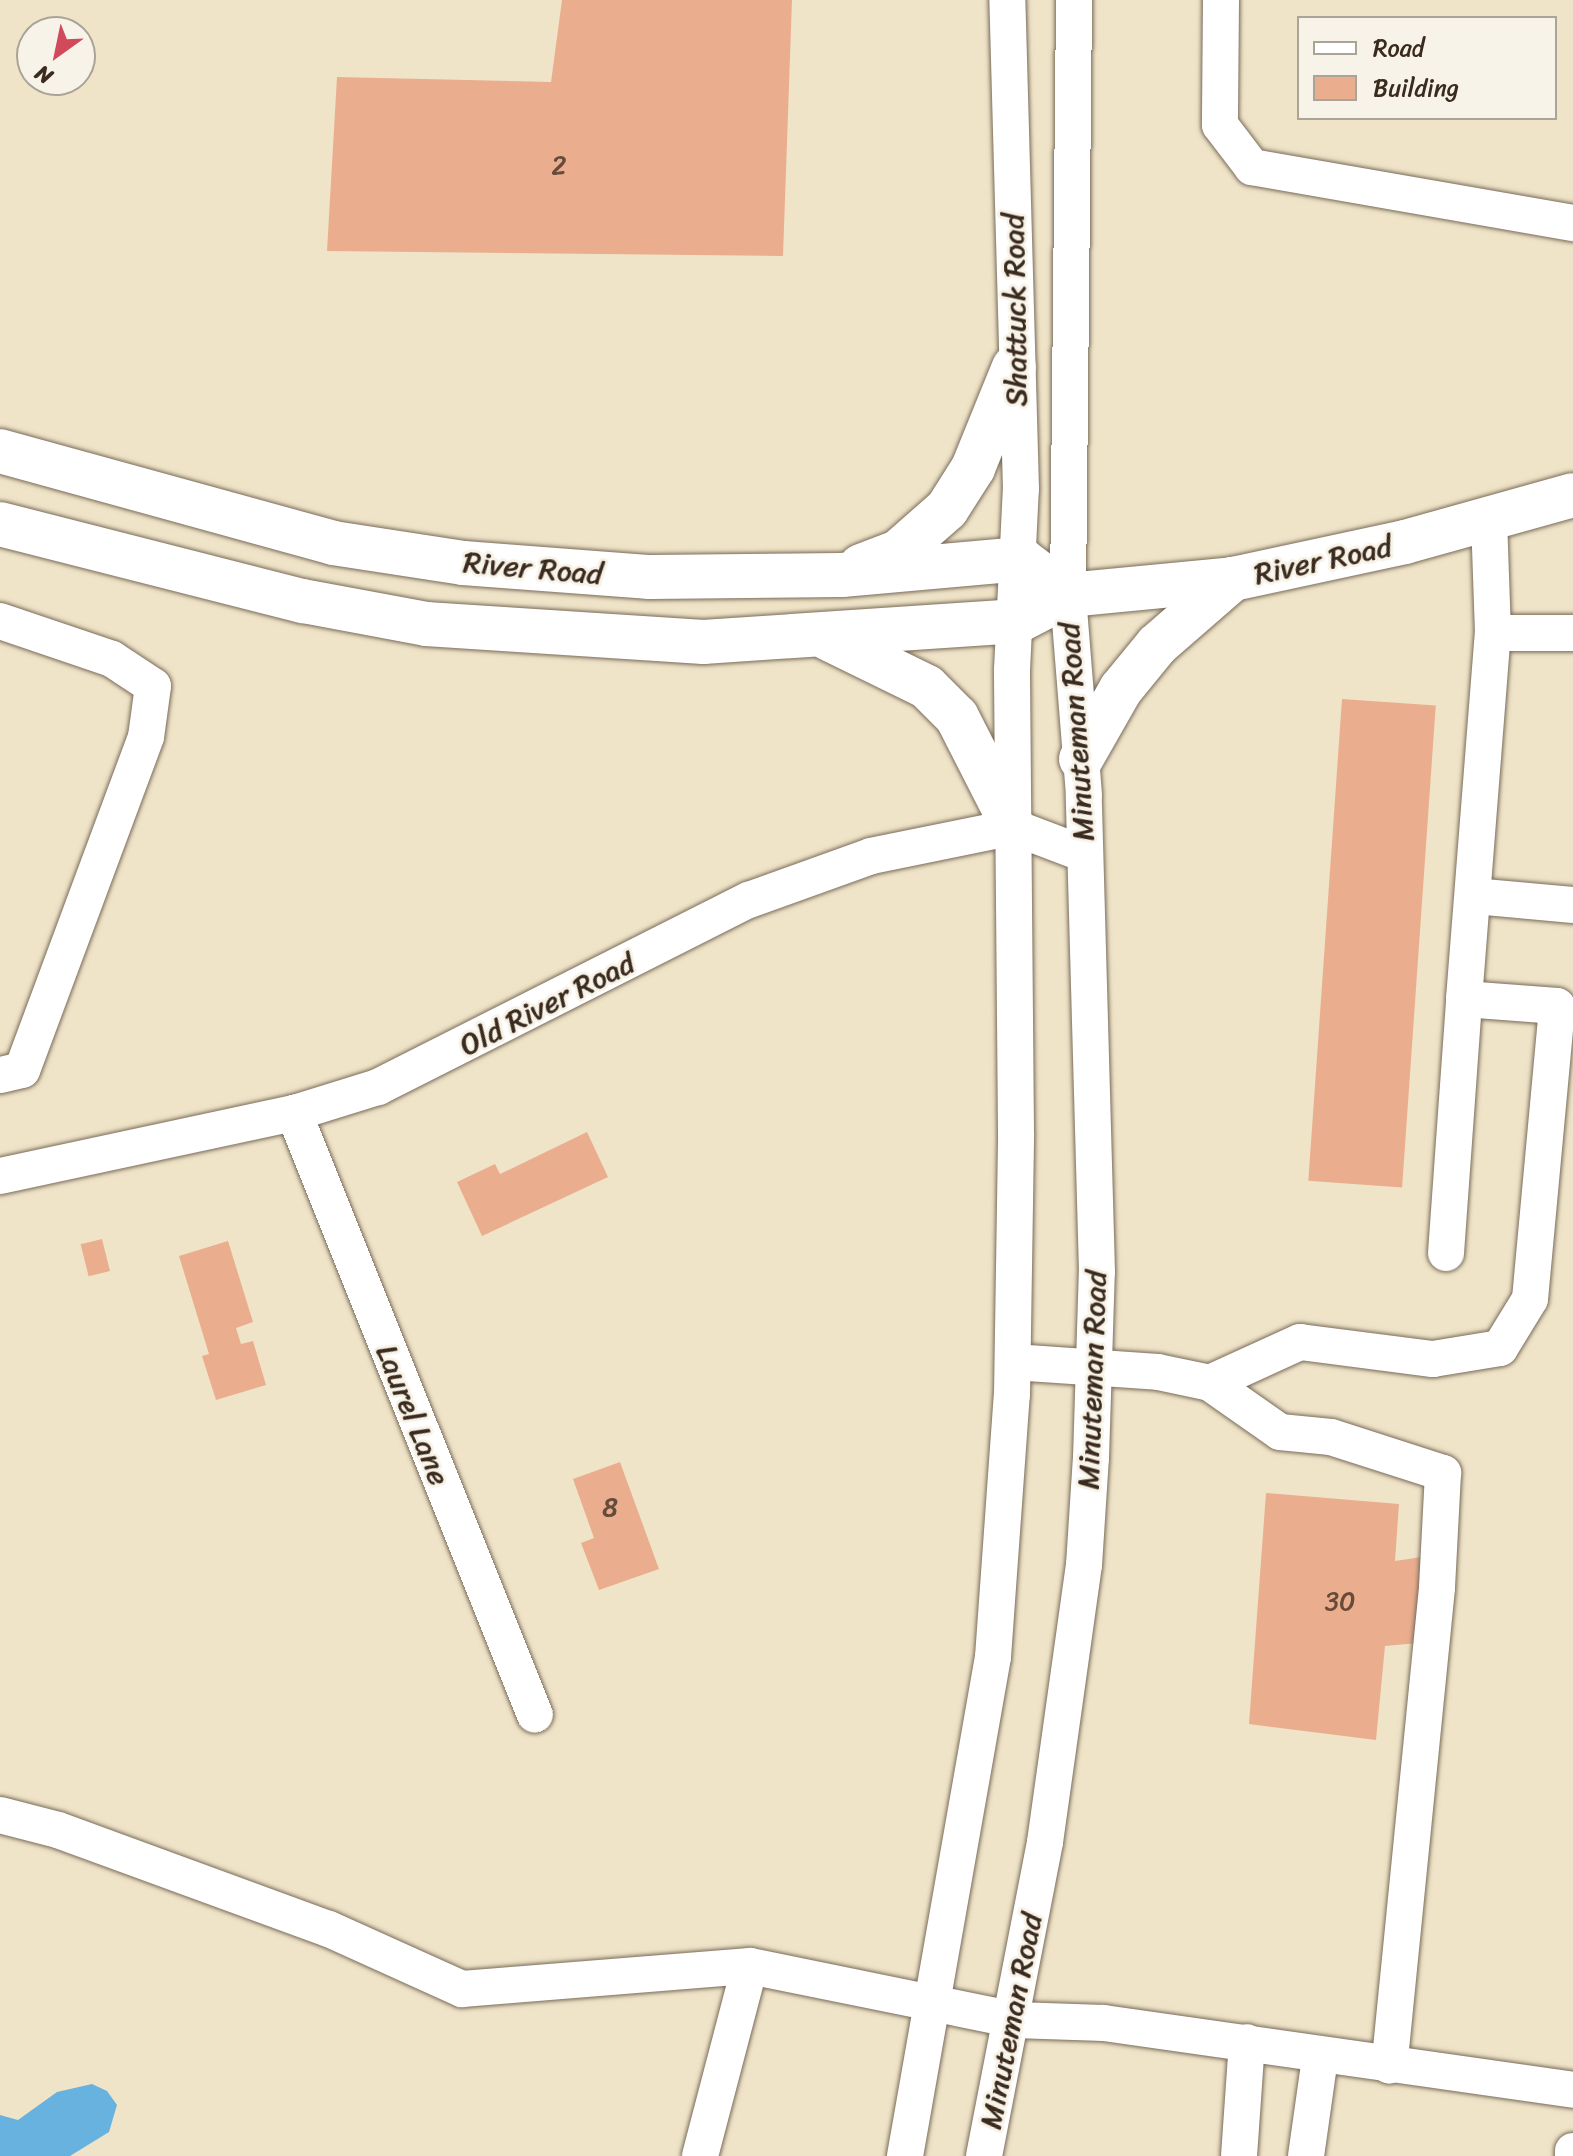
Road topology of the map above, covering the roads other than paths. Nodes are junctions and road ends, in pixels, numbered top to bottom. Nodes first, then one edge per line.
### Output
1 (1007, 0) edge
2 (1074, 0) edge
3 (1221, 0) edge
4 (1573, 223) edge
5 (1014, 367) junction
6 (0, 451) edge
7 (1573, 495) edge
8 (1489, 520) junction
9 (0, 524) edge
10 (1021, 559) junction
11 (842, 575) junction
12 (1233, 579) junction
13 (1068, 595) junction
14 (0, 621) edge
15 (1018, 621) junction
16 (1493, 633) junction
17 (1573, 633) edge
18 (825, 637) junction
19 (1081, 759) junction
20 (1013, 827) junction
21 (1084, 854) junction
22 (1474, 896) junction
23 (1573, 905) edge
24 (1464, 999) junction
25 (1565, 1006) edge
26 (0, 1075) edge
27 (294, 1113) junction
28 (0, 1176) edge
29 (1446, 1253) dead end
30 (1013, 1362) junction
31 (1093, 1370) junction
32 (1210, 1383) junction
33 (535, 1715) dead end
34 (0, 1815) edge
35 (750, 1966) junction
36 (934, 2004) junction
37 (1015, 2020) junction
38 (1247, 2042) junction
39 (1320, 2058) junction
40 (1389, 2066) junction
41 (1573, 2090) edge
42 (700, 2156) edge
43 (905, 2156) edge
44 (984, 2156) edge
45 (1239, 2156) edge
46 (1306, 2156) edge

1 - 5 street, Shattuck Road
2 - 13 street, Shattuck Road
3 - 4 street
5 - 10 street, Shattuck Road
5 - 11 main road
6 - 11 main road, River Road
7 - 8 main road, River Road
8 - 12 main road, River Road
8 - 16 street
9 - 18 main road, River Road
10 - 11 main road, River Road
10 - 13 main road
10 - 15 street, Shattuck Road
12 - 13 main road, River Road
12 - 19 main road
13 - 15 main road, River Road
13 - 19 street, Minuteman Road
14 - 26 street
15 - 18 main road, River Road
15 - 20 street, Minuteman Road
16 - 17 street
16 - 22 street
18 - 20 main road
19 - 21 street, Minuteman Road
20 - 21 street
20 - 27 street, Old River Road
20 - 30 street, Minuteman Road
21 - 31 street, Minuteman Road
22 - 23 street
22 - 24 street
24 - 25 street
24 - 29 street
25 - 32 street
27 - 28 street, Old River Road
27 - 33 street, Laurel Lane
30 - 31 street
30 - 36 street, Minuteman Road
31 - 32 street
31 - 37 street, Minuteman Road
32 - 40 street
34 - 35 street
35 - 36 street
35 - 42 street
36 - 37 street
36 - 43 street, Minuteman Road
37 - 38 street
37 - 44 street, Minuteman Road
38 - 39 street
38 - 45 street
39 - 40 street
39 - 46 street
40 - 41 street

